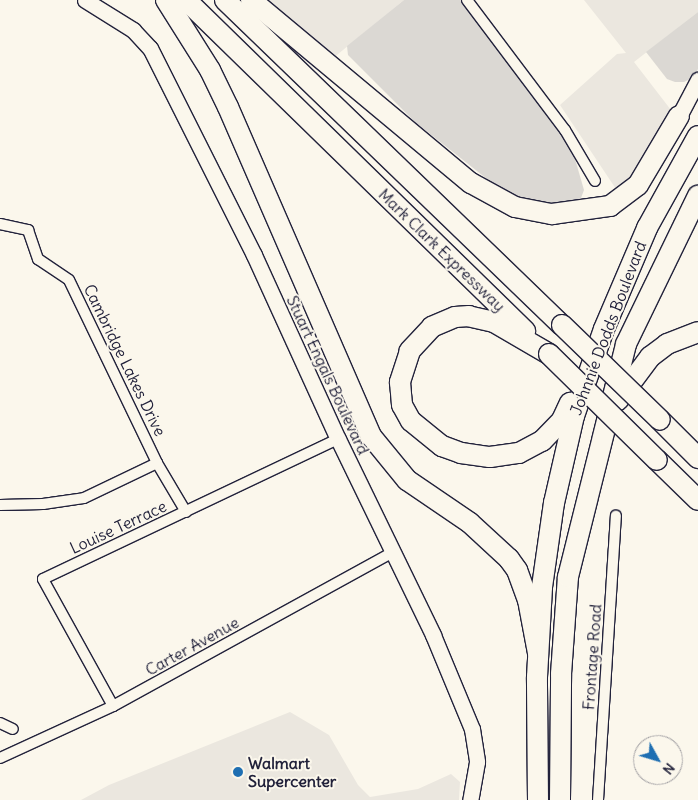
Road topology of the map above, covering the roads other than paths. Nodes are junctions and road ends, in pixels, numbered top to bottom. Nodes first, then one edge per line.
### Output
1 (84, 0) edge
2 (166, 0) edge
3 (186, 0) edge
4 (225, 0) edge
5 (251, 0) edge
6 (467, 0) edge
7 (698, 80) edge
8 (679, 116) joint
9 (698, 136) edge
10 (595, 181) dead end
11 (698, 196) edge
12 (0, 224) edge
13 (647, 228) junction
14 (698, 332) edge
15 (549, 354) junction
16 (660, 420) junction
17 (603, 426) junction
18 (338, 439) junction
19 (698, 447) edge
20 (698, 458) edge
21 (157, 463) junction
22 (698, 500) edge
23 (0, 505) edge
24 (186, 512) junction
25 (616, 516) dead end
26 (393, 552) junction
27 (538, 653) junction
28 (113, 706) junction
29 (0, 723) edge
30 (13, 729) dead end
31 (0, 758) edge
32 (470, 800) edge
33 (538, 800) edge
34 (560, 800) edge
35 (598, 800) edge

1 - 18 street, Stuart Engals Boulevard
2 - 27 highway
3 - 15 highway, Mark Clark Expressway
4 - 16 highway, Mark Clark Expressway, bridge
5 - 8 highway
6 - 10 street
7 - 8 street
9 - 13 highway, Johnnie Dodds Boulevard
11 - 17 highway, Johnnie Dodds Boulevard
12 - 21 street, Cambridge Lakes Drive
13 - 15 highway
13 - 27 highway, Johnnie Dodds Boulevard
14 - 17 highway
15 - 22 highway, Mark Clark Expressway, bridge
16 - 19 highway
16 - 20 highway, Mark Clark Expressway
17 - 34 highway, Johnnie Dodds Boulevard
18 - 24 street, Louise Terrace
18 - 26 street, Stuart Engals Boulevard
21 - 23 street
21 - 24 street, Cambridge Lakes Drive
24 - 28 street, Louise Terrace
25 - 35 street, Frontage Road
26 - 28 street, Carter Avenue
26 - 32 street, Stuart Engals Boulevard
27 - 33 highway, Johnnie Dodds Boulevard
28 - 31 street, Carter Avenue
29 - 30 street

